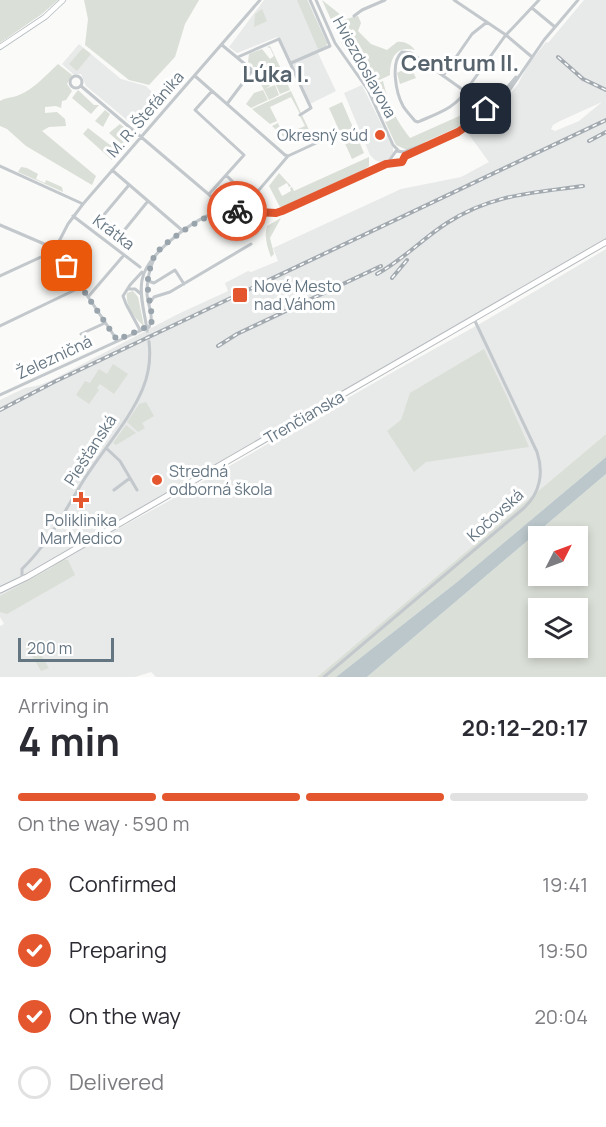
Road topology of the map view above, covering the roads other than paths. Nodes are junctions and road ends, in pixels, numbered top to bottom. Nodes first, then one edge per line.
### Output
1 (63, 0) edge
2 (260, 0) edge
3 (310, 0) edge
4 (316, 0) edge
5 (385, 0) edge
6 (454, 0) edge
7 (539, 0) edge
8 (577, 0) edge
9 (532, 8) junction
10 (354, 16) dead end
11 (487, 22) junction
12 (555, 27) junction
13 (506, 35) junction
14 (335, 42) junction
15 (222, 45) junction
16 (330, 46) junction
17 (0, 47) edge
18 (238, 57) junction
19 (532, 57) junction
20 (291, 63) junction
21 (252, 70) junction
22 (520, 74) junction
23 (195, 76) junction
24 (442, 76) junction
25 (256, 78) dead end
26 (81, 86) junction
27 (212, 91) junction
28 (466, 92) junction
29 (476, 102) junction
30 (227, 105) junction
31 (485, 108) junction
32 (477, 111) junction
33 (489, 114) junction
34 (300, 115) dead end
35 (479, 118) junction
36 (452, 134) junction
37 (141, 138) junction
38 (327, 138) dead end
39 (393, 145) junction
40 (398, 150) junction
41 (404, 154) junction
42 (394, 155) junction
43 (288, 156) junction
44 (396, 161) junction
45 (386, 164) junction
46 (0, 166) edge
47 (112, 170) junction
48 (225, 176) junction
49 (129, 185) junction
50 (227, 191) dead end
51 (209, 194) junction
52 (148, 201) junction
53 (249, 202) junction
54 (83, 204) junction
55 (228, 210) junction
56 (241, 211) junction
57 (252, 212) junction
58 (73, 216) junction
59 (97, 223) dead end
60 (1, 225) edge
61 (183, 231) junction
62 (118, 238) dead end
63 (606, 243) edge
64 (251, 244) dead end
65 (56, 249) junction
66 (124, 255) junction
67 (154, 257) junction
68 (140, 267) dead end
69 (144, 270) junction
70 (0, 276) edge
71 (148, 281) junction
72 (184, 284) junction
73 (81, 287) junction
74 (126, 290) junction
75 (141, 294) junction
76 (88, 297) junction
77 (149, 304) junction
78 (474, 319) junction
79 (105, 323) junction
80 (0, 326) edge
81 (145, 329) junction
82 (81, 334) dead end
83 (117, 340) junction
84 (149, 342) tunnel mouth
85 (0, 395) edge
86 (106, 448) junction
87 (130, 478) junction
88 (114, 490) dead end
89 (137, 490) dead end
90 (25, 579) junction
91 (0, 590) edge
92 (324, 677) edge

1 - 17 main road
2 - 15 street, M. R. Štefánika
3 - 16 street, Hviezdoslavova
4 - 14 street, Hviezdoslavova
5 - 10 street
6 - 11 street
7 - 9 street
8 - 12 street
9 - 12 street
9 - 13 street
11 - 13 street
11 - 24 street
12 - 19 street
13 - 19 street
13 - 28 street
14 - 16 street
14 - 39 street, Hviezdoslavova
15 - 18 street
15 - 23 street, M. R. Štefánika
16 - 20 street
18 - 20 street
18 - 21 street
19 - 22 street
20 - 34 street
21 - 25 street
21 - 30 street
22 - 31 street
22 - 33 street
23 - 27 street
23 - 37 street, M. R. Štefánika
24 - 28 street
24 - 28 street
26 - 26 street
26 - 37 street
27 - 30 street
27 - 48 street
28 - 29 street
29 - 31 street
29 - 32 street
30 - 43 street
31 - 32 street
31 - 33 street
32 - 35 street
32 - 36 street
33 - 35 street
35 - 36 street
36 - 41 street
37 - 47 street, M. R. Štefánika
37 - 51 street
38 - 43 street
39 - 40 street, Hviezdoslavova
39 - 42 street, Hviezdoslavova
40 - 41 street
40 - 42 street
41 - 44 street
42 - 44 street
42 - 45 street
43 - 53 street
44 - 45 street
45 - 57 street
46 - 54 street
47 - 49 street
47 - 54 street, M. R. Štefánika
48 - 50 street
48 - 51 street
49 - 52 street
49 - 59 street, Krátka
51 - 55 street
52 - 61 street
52 - 62 street
53 - 56 street
53 - 57 street
54 - 58 street, M. R. Štefánika
55 - 56 street
55 - 61 street
56 - 57 street
58 - 65 street, M. R. Štefánika
58 - 66 street, Krátka
60 - 65 street
61 - 67 street
63 - 78 main road, Trenčianska
64 - 72 street
65 - 70 street
65 - 73 street
66 - 68 street, Krátka
66 - 76 street
67 - 69 street
67 - 71 street
69 - 74 street
69 - 75 street
71 - 72 street
71 - 77 street
72 - 77 street
73 - 76 street
73 - 80 street
74 - 75 street
74 - 81 street
75 - 81 street
76 - 79 street
77 - 81 street
78 - 90 main road, Trenčianska
78 - 92 street, Kočovská
79 - 82 street
79 - 83 street
81 - 83 street, Železničná
83 - 85 street, Železničná
84 - 86 street, Piešťanská
86 - 87 street
86 - 90 street, Piešťanská
87 - 88 street
87 - 89 street
90 - 91 main road, Trenčianska

